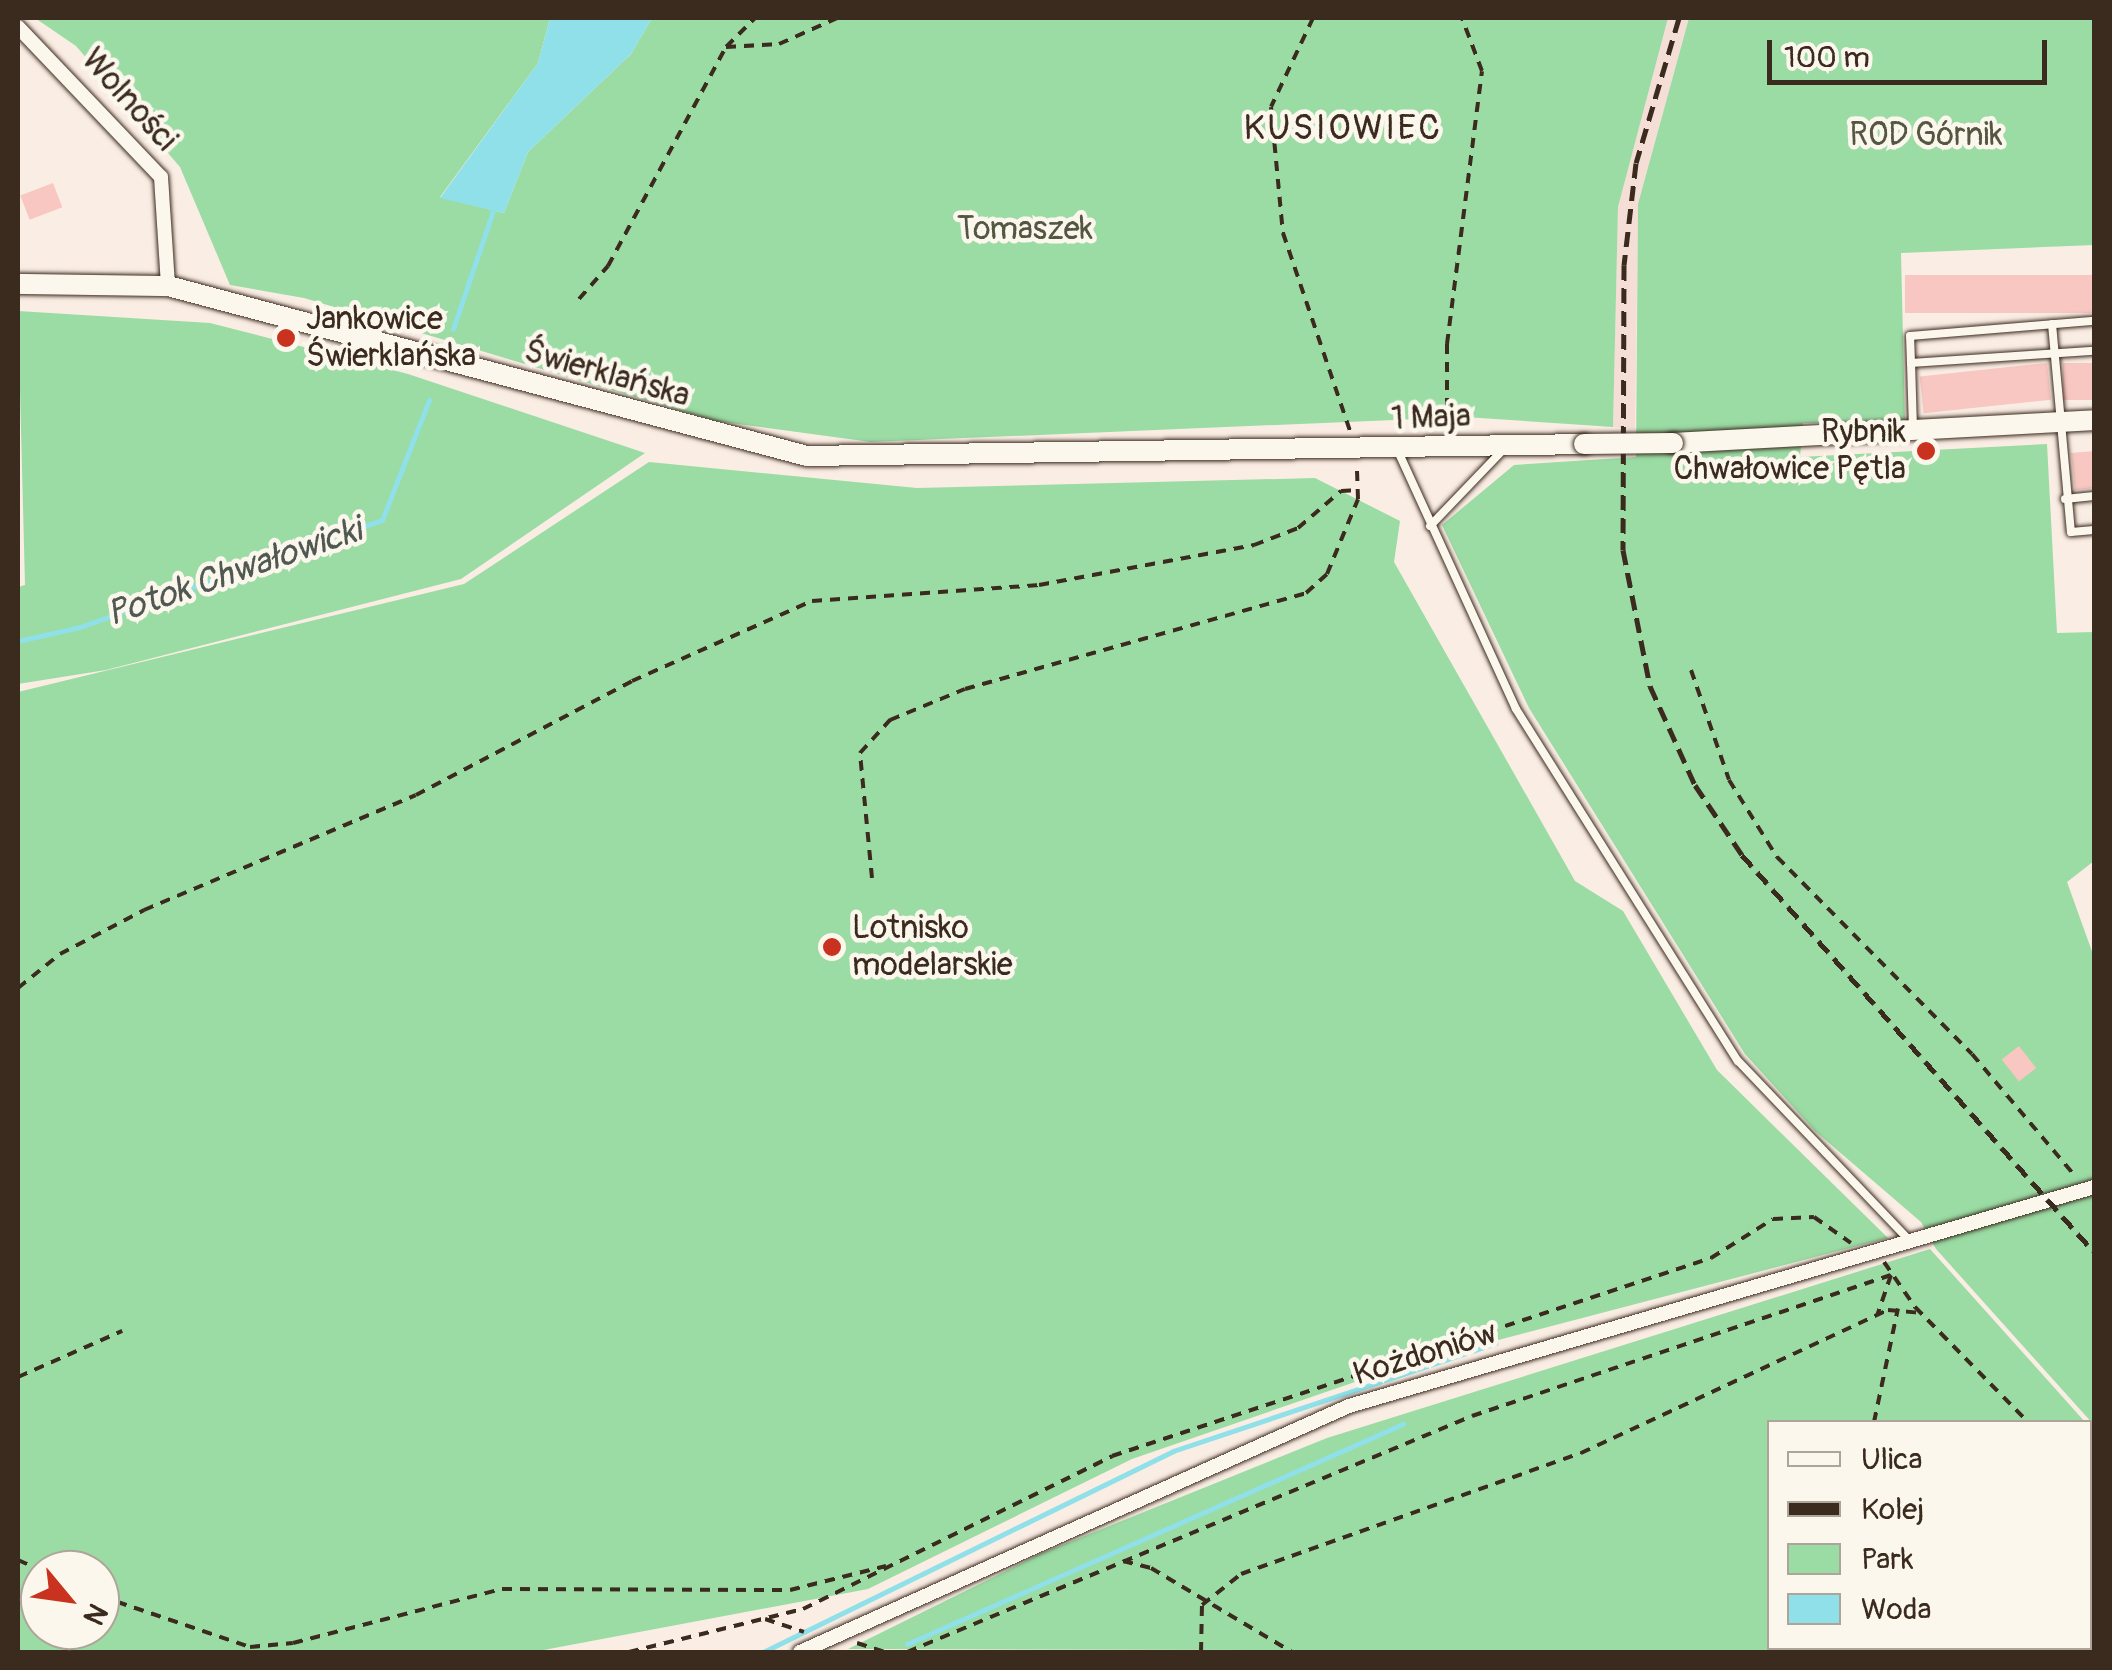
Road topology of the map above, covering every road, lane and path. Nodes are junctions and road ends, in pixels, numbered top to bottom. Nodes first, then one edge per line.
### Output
1 (755, 18) edge
2 (837, 18) edge
3 (1314, 18) edge
4 (1462, 18) edge
5 (18, 27) edge
6 (726, 47) junction
7 (18, 284) edge
8 (168, 286) junction
9 (578, 299) dead end
10 (2094, 321) edge
11 (2052, 324) junction
12 (2094, 350) edge
13 (2054, 353) junction
14 (1911, 363) junction
15 (2094, 420) edge
16 (2058, 423) junction
17 (1914, 435) junction
18 (1448, 446) junction
19 (1507, 446) junction
20 (1397, 449) junction
21 (768, 450) joint
22 (1356, 450) junction
23 (1359, 490) junction
24 (2094, 496) edge
25 (2065, 499) junction
26 (1430, 526) junction
27 (2094, 530) edge
28 (1691, 670) dead end
29 (872, 878) dead end
30 (18, 988) edge
31 (2092, 1192) edge
32 (1908, 1240) junction
33 (1872, 1251) junction
34 (1891, 1275) junction
35 (1898, 1308) junction
36 (1922, 1313) junction
37 (1877, 1316) junction
38 (122, 1331) dead end
39 (18, 1377) edge
40 (1874, 1420) edge
41 (2026, 1420) edge
42 (1119, 1561) junction
43 (895, 1564) junction
44 (120, 1603) edge
45 (1202, 1605) junction
46 (765, 1619) junction
47 (836, 1636) junction
48 (629, 1652) edge
49 (800, 1652) edge
50 (910, 1652) edge
51 (1201, 1652) edge
52 (1292, 1652) edge

1 - 6 path
2 - 6 path
3 - 22 path
4 - 18 path
5 - 8 street, Wolności
6 - 9 path
7 - 8 main road, Świerklańska
8 - 21 main road, Świerklańska
10 - 11 lane
11 - 13 lane
11 - 14 lane
12 - 13 lane
13 - 14 lane
13 - 16 lane
14 - 17 lane
15 - 16 main road, 1 Maja
16 - 17 main road, 1 Maja
16 - 25 lane
17 - 19 main road, 1 Maja, bridge
18 - 19 main road, 1 Maja
18 - 20 main road, 1 Maja
19 - 26 lane
20 - 22 main road, 1 Maja
20 - 26 lane
21 - 22 main road, 1 Maja
22 - 23 path
23 - 29 path
23 - 30 path
24 - 25 lane
25 - 27 lane
26 - 32 lane
28 - 31 path
31 - 32 street, Kożdoniów
32 - 33 street, Kożdoniów
33 - 34 path
33 - 43 path
33 - 47 street, Kożdoniów
34 - 36 path
34 - 37 path
34 - 42 path
35 - 36 path
35 - 37 path
35 - 40 path
36 - 41 path
37 - 45 path
38 - 39 path
42 - 45 path
42 - 50 path
43 - 44 path
43 - 46 path
45 - 51 path
45 - 52 path
46 - 47 path
46 - 48 path
47 - 49 street, Kożdoniów

